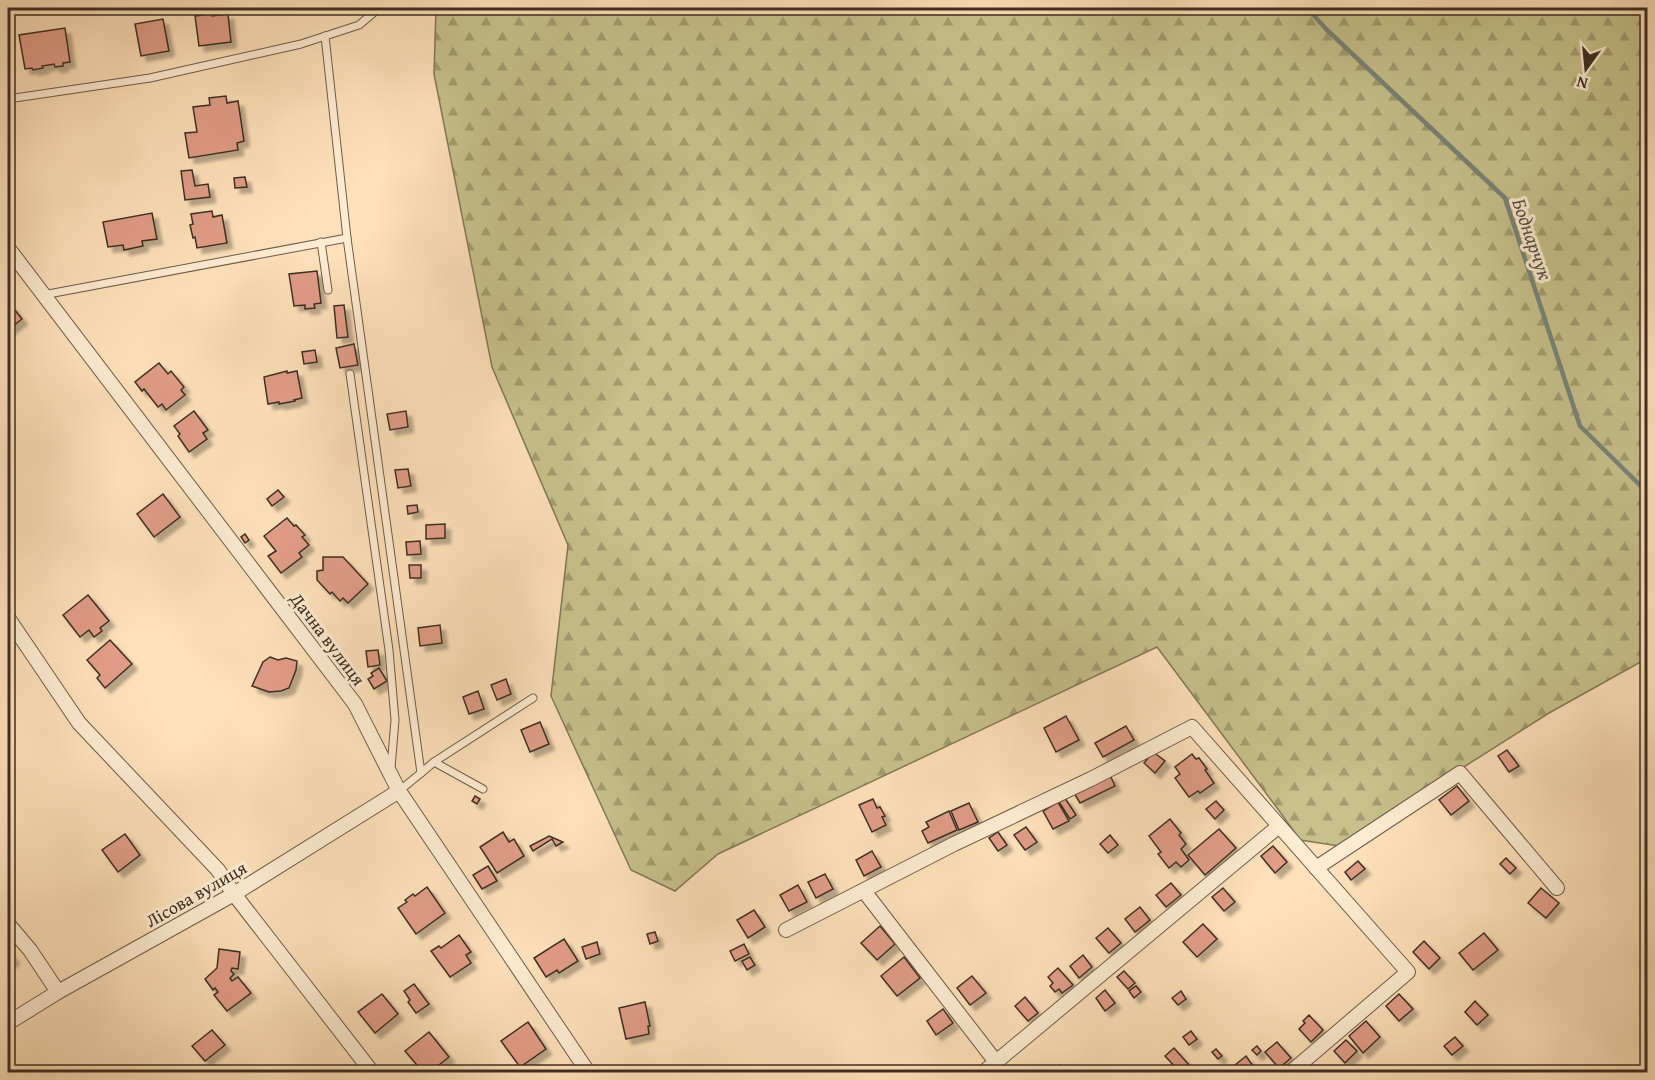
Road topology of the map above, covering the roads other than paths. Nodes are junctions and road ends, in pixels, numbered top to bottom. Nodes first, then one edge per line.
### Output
1 (380, 8) edge
2 (325, 36) junction
3 (8, 99) edge
4 (347, 238) junction
5 (321, 242) junction
6 (8, 248) edge
7 (328, 290) dead end
8 (43, 295) junction
9 (350, 374) dead end
10 (8, 618) edge
11 (533, 698) dead end
12 (434, 762) junction
13 (390, 773) junction
14 (421, 773) junction
15 (483, 789) dead end
16 (399, 791) junction
17 (1279, 826) junction
18 (1316, 868) junction
19 (1557, 888) dead end
20 (864, 891) junction
21 (234, 894) junction
22 (8, 924) edge
23 (786, 930) dead end
24 (58, 992) junction
25 (8, 1023) edge
26 (996, 1062) junction
27 (372, 1072) edge
28 (588, 1072) edge
29 (984, 1072) edge
30 (1290, 1072) edge

1 - 2 lane
2 - 3 lane
2 - 4 lane
4 - 5 lane
4 - 14 lane
5 - 7 lane
5 - 8 lane
6 - 8 street, Дачна вулиця
8 - 13 street, Дачна вулиця
9 - 13 lane
10 - 21 street
11 - 12 lane
12 - 14 lane
12 - 15 lane
13 - 16 street, Дачна вулиця
14 - 16 lane
16 - 21 street, Лісова вулиця
16 - 28 street, Дачна вулиця
17 - 18 street
17 - 20 street
17 - 26 street
18 - 19 street
18 - 30 street
20 - 23 street
20 - 26 street
21 - 24 street, Лісова вулиця
21 - 27 street
22 - 24 street
24 - 25 street, Лісова вулиця
26 - 29 street

